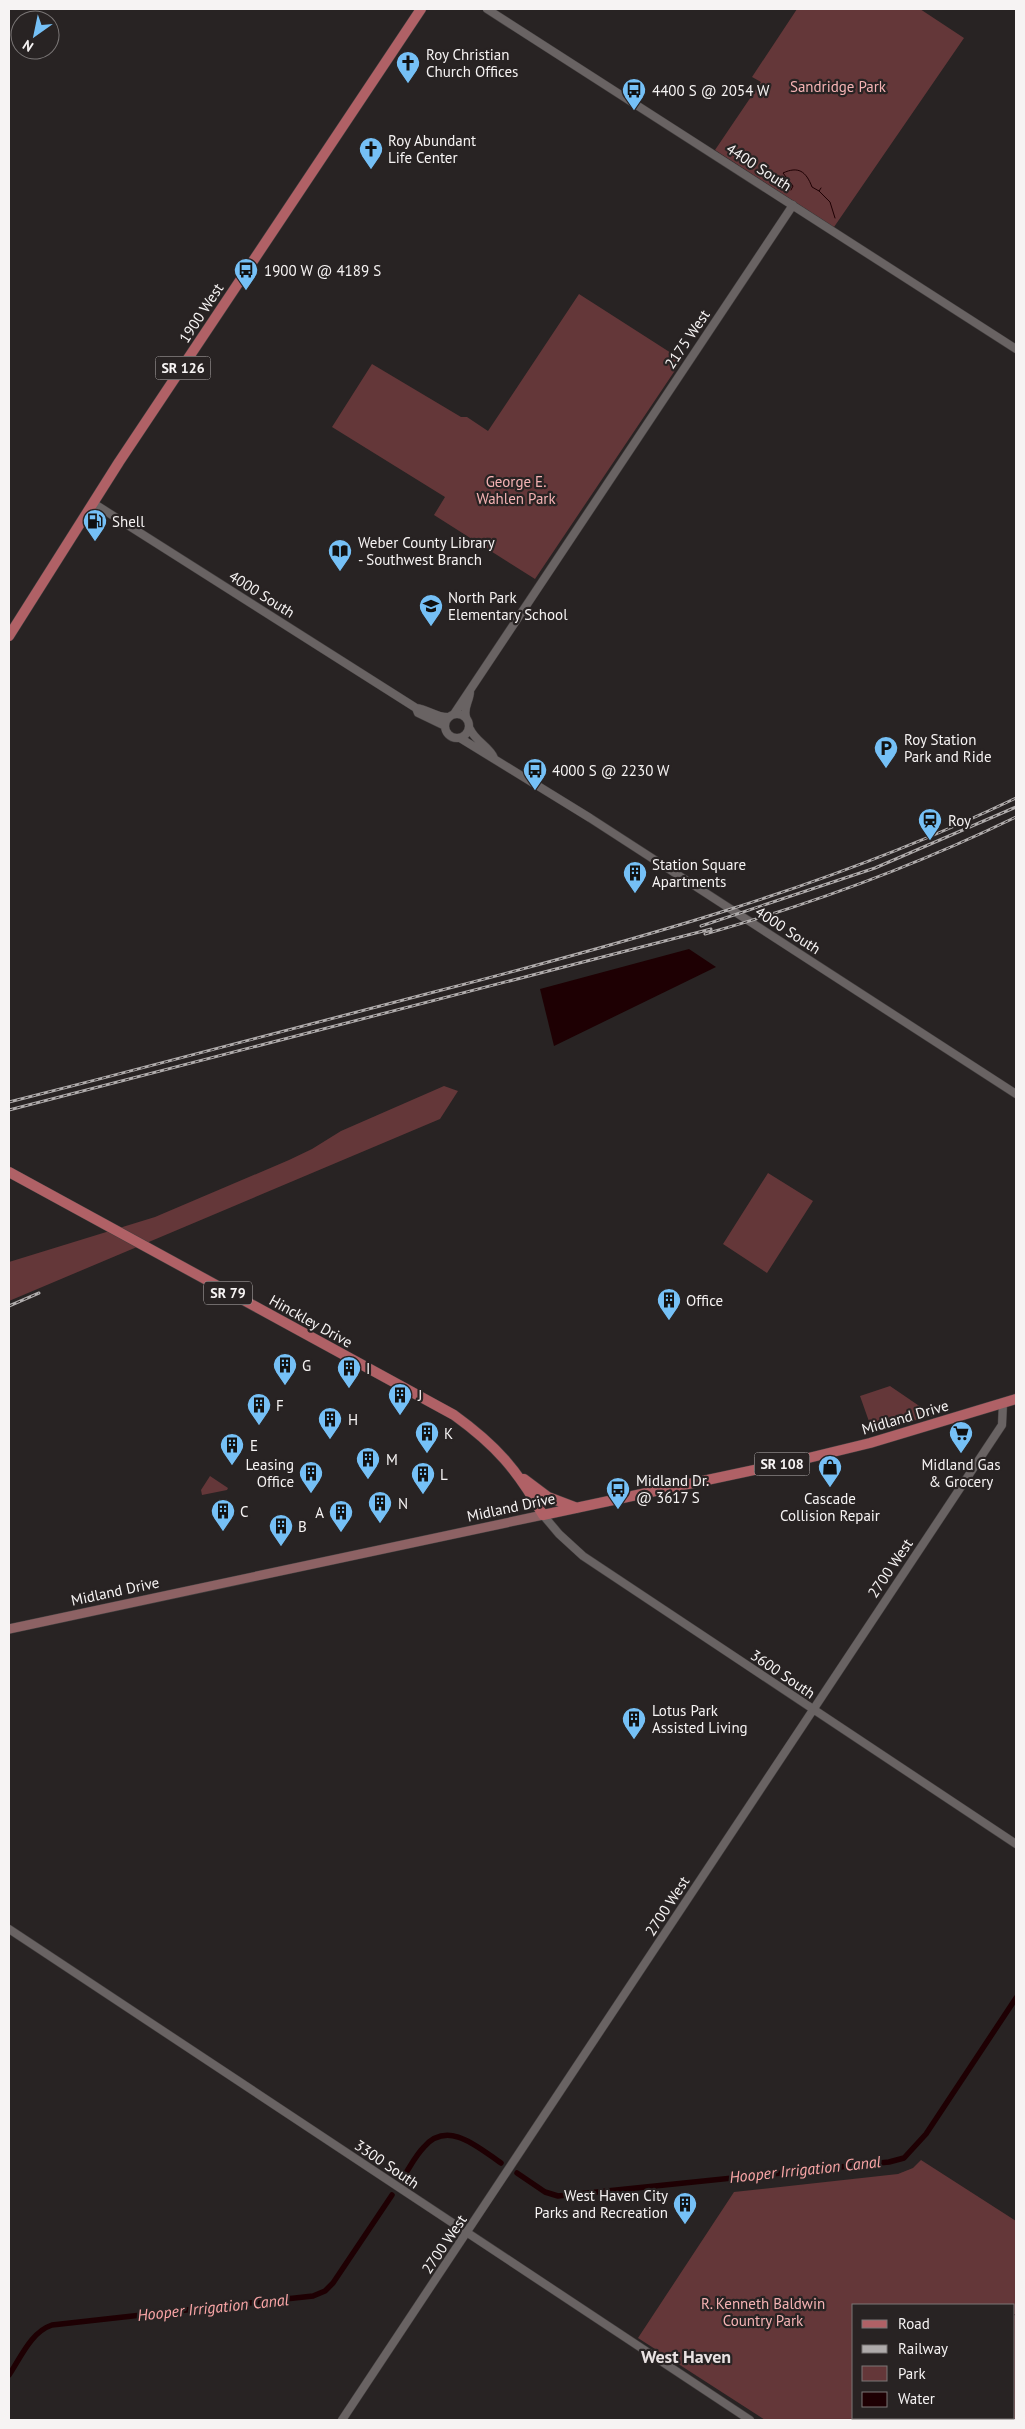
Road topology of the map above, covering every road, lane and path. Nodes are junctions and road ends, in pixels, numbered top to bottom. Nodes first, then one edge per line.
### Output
1 (421, 9) edge
2 (487, 9) edge
3 (792, 205) junction
4 (1016, 349) edge
5 (93, 503) junction
6 (9, 636) edge
7 (470, 691) junction
8 (416, 708) junction
9 (451, 716) junction
10 (466, 717) junction
11 (445, 726) junction
12 (470, 729) junction
13 (460, 738) junction
14 (494, 758) junction
15 (1016, 1094) edge
16 (9, 1172) edge
17 (1016, 1399) edge
18 (1002, 1403) junction
19 (521, 1478) junction
20 (577, 1508) junction
21 (543, 1515) junction
22 (9, 1629) edge
23 (812, 1710) junction
24 (1016, 1844) edge
25 (9, 1929) edge
26 (466, 2234) junction
27 (342, 2420) edge
28 (750, 2420) edge

1 - 5 main road, 1900 West / SR 126
2 - 3 street, 4400 South
3 - 4 street, 4400 South
3 - 7 street, 2175 West
5 - 6 main road, 1900 West / SR 126
5 - 8 street, 4000 South
7 - 9 street, 2175 West
7 - 10 street
8 - 9 street, 4000 South
8 - 11 street, 4000 South
9 - 10 street
9 - 11 street
10 - 12 street
11 - 13 street
12 - 13 street
12 - 14 street, 4000 South
13 - 14 street, 4000 South
14 - 15 street, 4000 South
16 - 19 main road, Hinckley Drive / SR 79
17 - 18 main road, Midland Drive / SR 108
18 - 20 main road, Midland Drive / SR 108
18 - 23 street, 2700 West
19 - 20 main road
19 - 21 main road, Hinckley Drive / SR 79
20 - 21 main road, Midland Drive / SR 108
21 - 22 main road, Midland Drive / SR 108
21 - 23 street, 3600 South
23 - 24 street, 3600 South
23 - 26 street, 2700 West
25 - 26 street, 3300 South
26 - 27 street, 2700 West
26 - 28 street, 3300 South

